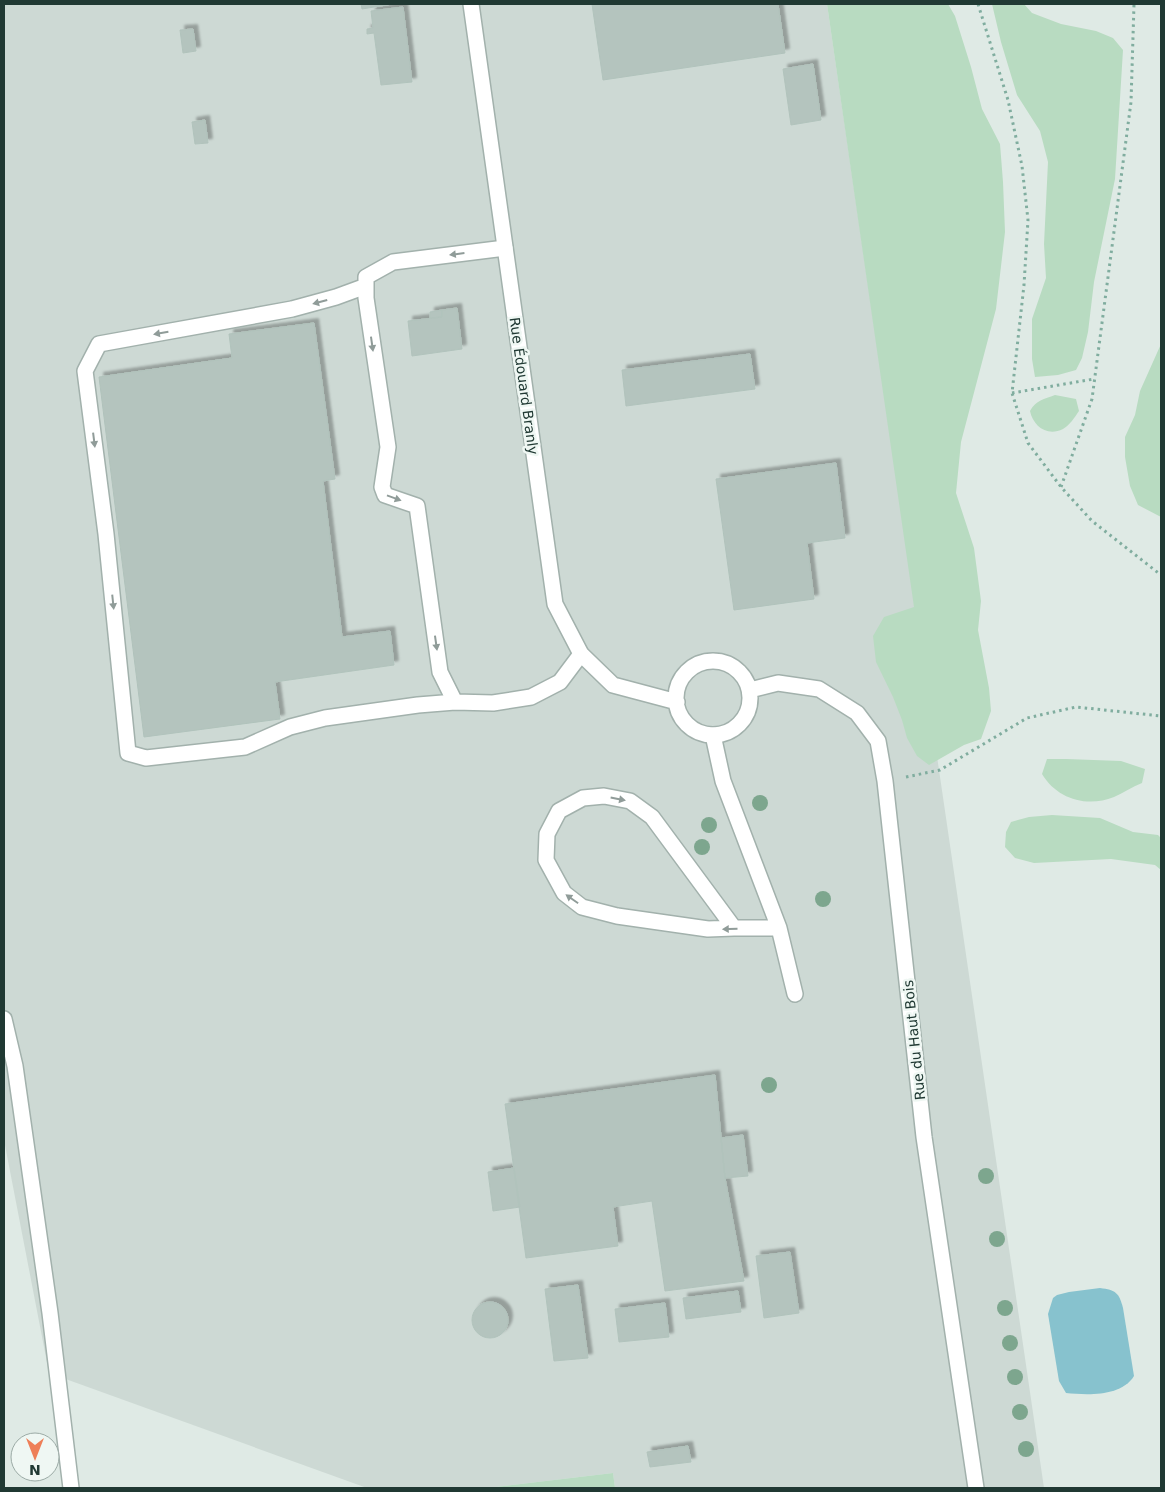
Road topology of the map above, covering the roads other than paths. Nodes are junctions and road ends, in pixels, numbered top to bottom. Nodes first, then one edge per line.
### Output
1 (471, 4) edge
2 (505, 248) junction
3 (366, 286) junction
4 (581, 654) junction
5 (750, 690) junction
6 (455, 702) junction
7 (676, 702) junction
8 (713, 735) junction
9 (734, 928) junction
10 (778, 928) junction
11 (795, 994) dead end
12 (4, 1019) edge
13 (71, 1488) edge
14 (976, 1488) edge

1 - 2 street, Rue Édouard Branly
2 -> 3 street
2 - 4 street, Rue Édouard Branly
3 -> 6 street
3 -> 6 street
4 - 6 street
4 - 7 street, Rue Édouard Branly
5 - 7 street
5 - 8 street
5 - 14 street, Rue du Haut Bois
7 - 8 street
8 - 10 street
9 -> 9 street
9 - 10 street
10 - 11 street
12 - 13 street

